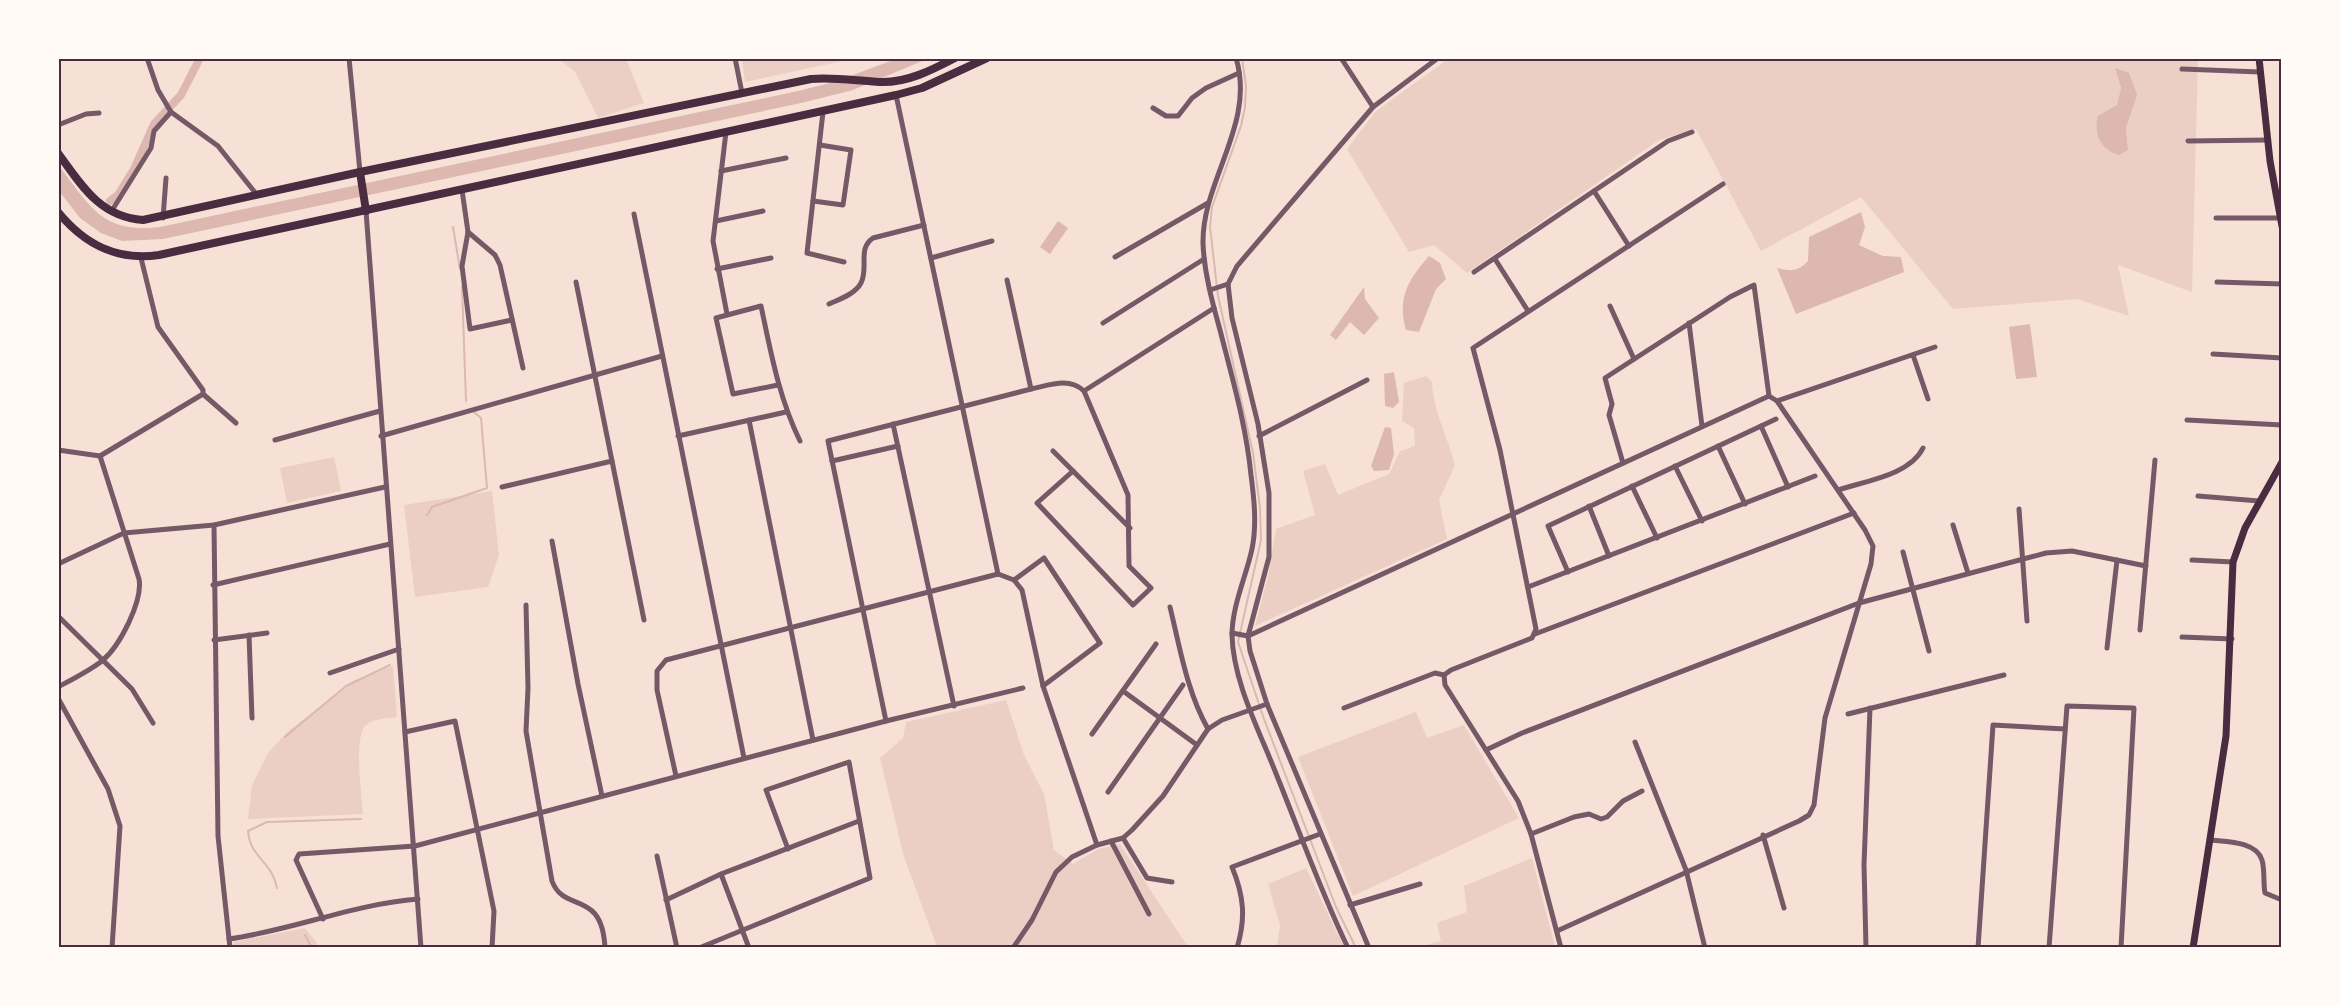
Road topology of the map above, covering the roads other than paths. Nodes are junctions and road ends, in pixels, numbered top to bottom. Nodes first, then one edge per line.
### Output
1 (147, 58) edge
2 (735, 58) edge
3 (955, 58) edge
4 (987, 58) edge
5 (1236, 58) edge
6 (1341, 58) edge
7 (1438, 58) edge
8 (2259, 58) edge
9 (351, 59) edge
10 (2182, 69) dead end
11 (2260, 72) junction
12 (1239, 74) junction
13 (742, 93) junction
14 (896, 95) junction
15 (1373, 107) junction
16 (1153, 108) dead end
17 (171, 112) junction
18 (823, 112) junction
19 (99, 113) dead end
20 (58, 125) edge
21 (726, 132) junction
22 (1692, 132) dead end
23 (2267, 140) junction
24 (2188, 141) dead end
25 (820, 145) junction
26 (58, 153) edge
27 (786, 158) dead end
28 (722, 171) junction
29 (360, 172) junction
30 (166, 178) dead end
31 (1723, 184) dead end
32 (462, 190) junction
33 (1594, 191) junction
34 (258, 197) junction
35 (813, 201) junction
36 (1208, 203) junction
37 (366, 211) junction
38 (763, 211) dead end
39 (58, 212) edge
40 (111, 213) junction
41 (634, 214) dead end
42 (163, 218) junction
43 (2216, 218) dead end
44 (716, 221) junction
45 (2281, 222) edge
46 (924, 225) junction
47 (468, 232) junction
48 (992, 241) dead end
49 (1629, 246) junction
50 (1115, 257) dead end
51 (141, 258) junction
52 (771, 258) dead end
53 (931, 258) junction
54 (1204, 259) junction
55 (1495, 259) junction
56 (844, 262) dead end
57 (717, 269) junction
58 (1474, 272) dead end
59 (1007, 280) dead end
60 (576, 282) dead end
61 (2217, 282) dead end
62 (1228, 284) junction
63 (2282, 284) edge
64 (1210, 290) junction
65 (829, 304) dead end
66 (1610, 306) dead end
67 (1214, 308) junction
68 (1528, 311) junction
69 (727, 314) junction
70 (512, 320) junction
71 (1103, 323) dead end
72 (1689, 323) junction
73 (1935, 347) dead end
74 (2213, 354) dead end
75 (1913, 355) junction
76 (662, 356) junction
77 (2282, 358) edge
78 (1634, 359) junction
79 (523, 368) dead end
80 (595, 374) junction
81 (1366, 380) dead end
82 (778, 384) junction
83 (1031, 389) junction
84 (1084, 391) junction
85 (203, 394) junction
86 (1769, 396) junction
87 (1928, 399) dead end
88 (1777, 401) junction
89 (962, 405) junction
90 (380, 411) junction
91 (786, 412) junction
92 (1776, 419) dead end
93 (749, 420) junction
94 (2187, 420) dead end
95 (236, 423) dead end
96 (893, 424) junction
97 (2282, 425) edge
98 (1702, 426) junction
99 (1761, 426) junction
100 (381, 435) junction
101 (678, 436) junction
102 (1259, 436) junction
103 (274, 440) dead end
104 (800, 441) dead end
105 (898, 446) junction
106 (1718, 446) junction
107 (1923, 448) dead end
108 (58, 450) edge
109 (1053, 452) dead end
110 (100, 456) junction
111 (612, 460) junction
112 (2155, 460) dead end
113 (832, 461) junction
114 (2282, 462) edge
115 (1623, 463) junction
116 (1675, 466) junction
117 (1073, 471) junction
118 (1815, 477) dead end
119 (1632, 486) junction
120 (385, 487) junction
121 (1788, 487) junction
122 (502, 488) dead end
123 (1838, 490) junction
124 (2198, 496) dead end
125 (2259, 501) junction
126 (1745, 504) junction
127 (1589, 506) junction
128 (2019, 509) dead end
129 (1514, 513) junction
130 (1854, 513) junction
131 (1701, 521) junction
132 (214, 525) junction
133 (1953, 525) dead end
134 (1130, 528) junction
135 (124, 532) junction
136 (1657, 538) junction
137 (552, 541) dead end
138 (390, 544) junction
139 (1903, 552) dead end
140 (1609, 556) junction
141 (2023, 558) junction
142 (2117, 560) junction
143 (2192, 560) dead end
144 (2233, 562) junction
145 (58, 564) edge
146 (2146, 566) junction
147 (1568, 572) junction
148 (1968, 573) junction
149 (998, 574) junction
150 (1014, 580) junction
151 (213, 585) junction
152 (1528, 588) junction
153 (1913, 588) junction
154 (929, 591) junction
155 (1859, 603) junction
156 (526, 604) dead end
157 (1170, 607) dead end
158 (862, 609) junction
159 (58, 616) edge
160 (644, 620) dead end
161 (2027, 621) dead end
162 (791, 627) junction
163 (2140, 630) dead end
164 (267, 633) dead end
165 (1232, 633) junction
166 (1535, 634) junction
167 (249, 635) junction
168 (1248, 636) junction
169 (2182, 637) dead end
170 (2232, 639) junction
171 (214, 640) junction
172 (1156, 644) dead end
173 (721, 645) junction
174 (2107, 648) dead end
175 (399, 649) junction
176 (1929, 651) dead end
177 (104, 660) junction
178 (330, 673) dead end
179 (1443, 675) junction
180 (2004, 675) dead end
181 (1183, 685) dead end
182 (1043, 686) junction
183 (58, 687) edge
184 (1023, 688) dead end
185 (1123, 690) junction
186 (58, 698) edge
187 (1267, 704) junction
188 (954, 706) junction
189 (1344, 708) dead end
190 (1870, 708) junction
191 (1251, 710) junction
192 (1848, 714) dead end
193 (252, 718) dead end
194 (1160, 718) junction
195 (886, 721) junction
196 (153, 723) dead end
197 (1208, 729) junction
198 (2065, 729) junction
199 (405, 732) junction
200 (1092, 734) dead end
201 (813, 740) junction
202 (1635, 742) dead end
203 (1197, 746) junction
204 (1486, 750) junction
205 (744, 758) junction
206 (676, 776) junction
207 (1642, 791) dead end
208 (1108, 792) dead end
209 (602, 796) junction
210 (540, 813) junction
211 (859, 821) junction
212 (478, 829) junction
213 (1320, 834) junction
214 (1531, 834) junction
215 (1763, 835) junction
216 (1123, 838) junction
217 (2210, 840) junction
218 (1111, 841) junction
219 (1303, 841) junction
220 (1097, 844) junction
221 (415, 846) junction
222 (788, 849) junction
223 (657, 856) dead end
224 (1686, 870) junction
225 (721, 874) junction
226 (1172, 882) dead end
227 (1420, 884) dead end
228 (418, 899) junction
229 (666, 900) junction
230 (2282, 900) edge
231 (1350, 905) junction
232 (1784, 908) dead end
233 (1149, 914) dead end
234 (323, 919) junction
235 (742, 929) junction
236 (1557, 931) junction
237 (229, 939) junction
238 (112, 948) edge
239 (230, 948) edge
240 (421, 948) edge
241 (492, 948) edge
242 (605, 948) edge
243 (677, 948) edge
244 (699, 948) edge
245 (749, 948) edge
246 (1013, 948) edge
247 (1237, 948) edge
248 (1348, 948) edge
249 (1369, 948) edge
250 (1561, 948) edge
251 (1706, 948) edge
252 (1866, 948) edge
253 (1978, 948) edge
254 (2049, 948) edge
255 (2121, 948) edge
256 (2193, 948) edge

1 - 17 street
2 - 13 street
3 - 13 main road
4 - 14 main road
5 - 12 street
6 - 15 street
7 - 15 street
8 - 11 main road
9 - 29 street
10 - 11 street
11 - 23 main road
12 - 16 street
12 - 36 street
13 - 29 main road
14 - 18 main road
14 - 46 street
15 - 62 street
17 - 34 street
17 - 40 street
18 - 21 main road
18 - 25 street
19 - 20 street
21 - 28 street
21 - 32 main road
22 - 33 street
23 - 24 street
23 - 45 main road
25 - 35 street
25 - 35 street
26 - 40 main road
27 - 28 street
28 - 44 street
29 - 34 main road
29 - 37 main road
30 - 42 street
31 - 49 street
32 - 37 main road
32 - 47 street
33 - 49 street
33 - 55 street
34 - 42 main road
35 - 56 street
36 - 50 street
36 - 54 street
37 - 51 main road
37 - 90 street
38 - 44 street
39 - 51 main road
40 - 42 main road
41 - 76 street
43 - 45 street
44 - 57 street
46 - 53 street
46 - 65 street
47 - 70 street
47 - 70 street
48 - 53 street
49 - 68 street
51 - 85 street
52 - 57 street
53 - 89 street
54 - 64 street
54 - 71 street
55 - 58 street
55 - 68 street
57 - 69 street
59 - 83 street
60 - 80 street
61 - 63 street
62 - 64 street
62 - 102 street
64 - 67 street
66 - 78 street
67 - 84 street
67 - 165 street
68 - 129 street
69 - 82 street
69 - 82 street
70 - 79 street
72 - 78 street
72 - 86 street
72 - 98 street
73 - 75 street
74 - 77 street
75 - 87 street
75 - 88 street
76 - 80 street
76 - 101 street
78 - 115 street
80 - 100 street
80 - 111 street
81 - 102 street
82 - 91 street
83 - 84 street
83 - 89 street
84 - 134 street
85 - 95 street
85 - 110 street
86 - 88 street
86 - 98 street
88 - 123 street
89 - 96 street
89 - 149 street
90 - 100 street
90 - 103 street
91 - 93 street
91 - 104 street
92 - 99 street
93 - 101 street
93 - 162 street
94 - 97 street
96 - 105 street
96 - 113 street
98 - 115 street
99 - 106 street
99 - 121 street
100 - 120 street
101 - 173 street
102 - 168 street
105 - 113 street
105 - 154 street
106 - 116 street
106 - 126 street
107 - 123 street
108 - 110 street
109 - 117 street
110 - 135 street
111 - 122 street
111 - 160 street
112 - 146 street
113 - 158 street
114 - 125 main road
115 - 129 street
116 - 119 street
116 - 131 street
117 - 134 street
117 - 134 street
118 - 121 street
119 - 127 street
119 - 136 street
120 - 132 street
120 - 138 street
121 - 126 street
123 - 130 street
124 - 125 street
125 - 144 main road
126 - 131 street
127 - 140 street
127 - 147 street
128 - 141 street
129 - 152 street
129 - 168 street
130 - 155 street
130 - 166 street
131 - 136 street
132 - 135 street
132 - 151 street
133 - 148 street
135 - 145 street
135 - 177 street
136 - 140 street
137 - 209 street
138 - 151 street
138 - 175 street
139 - 153 street
140 - 147 street
141 - 142 street
141 - 148 street
141 - 161 street
142 - 146 street
142 - 174 street
143 - 144 street
144 - 170 main road
146 - 163 street
147 - 152 street
148 - 153 street
149 - 150 street
149 - 154 street
150 - 182 street
150 - 182 street
151 - 171 street
152 - 166 street
153 - 155 street
153 - 176 street
154 - 158 street
154 - 188 street
155 - 204 street
155 - 215 street
156 - 210 street
157 - 197 street
158 - 162 street
158 - 195 street
159 - 177 street
162 - 173 street
162 - 201 street
164 - 167 street
165 - 168 street
165 - 191 street
166 - 179 street
167 - 171 street
167 - 193 street
168 - 187 street
169 - 170 street
170 - 217 main road
171 - 237 street
172 - 185 street
173 - 205 street
173 - 206 street
175 - 178 street
175 - 199 street
177 - 183 street
177 - 196 street
179 - 189 street
179 - 204 street
180 - 190 street
181 - 194 street
182 - 220 street
184 - 188 street
185 - 194 street
185 - 200 street
186 - 238 street
187 - 191 street
187 - 213 street
188 - 195 street
190 - 192 street
190 - 252 street
191 - 197 street
191 - 219 street
194 - 203 street
194 - 208 street
195 - 201 street
197 - 203 street
198 - 253 street
198 - 254 street
198 - 255 street
199 - 212 street
199 - 221 street
201 - 205 street
202 - 224 street
203 - 216 street
204 - 214 street
205 - 206 street
206 - 209 street
207 - 214 street
209 - 210 street
210 - 212 street
210 - 242 street
211 - 222 street
211 - 222 street
211 - 235 street
212 - 221 street
212 - 241 street
213 - 219 street
213 - 231 street
214 - 236 street
215 - 224 street
215 - 232 street
216 - 218 street
216 - 226 street
217 - 230 street
217 - 256 main road
218 - 220 street
218 - 233 street
219 - 247 street
219 - 248 street
220 - 246 street
221 - 228 street
221 - 234 street
222 - 225 street
223 - 229 street
224 - 236 street
224 - 251 street
225 - 229 street
225 - 235 street
227 - 231 street
228 - 234 street
228 - 240 street
229 - 243 street
231 - 249 street
234 - 237 street
235 - 244 street
235 - 245 street
236 - 250 street
237 - 239 street

